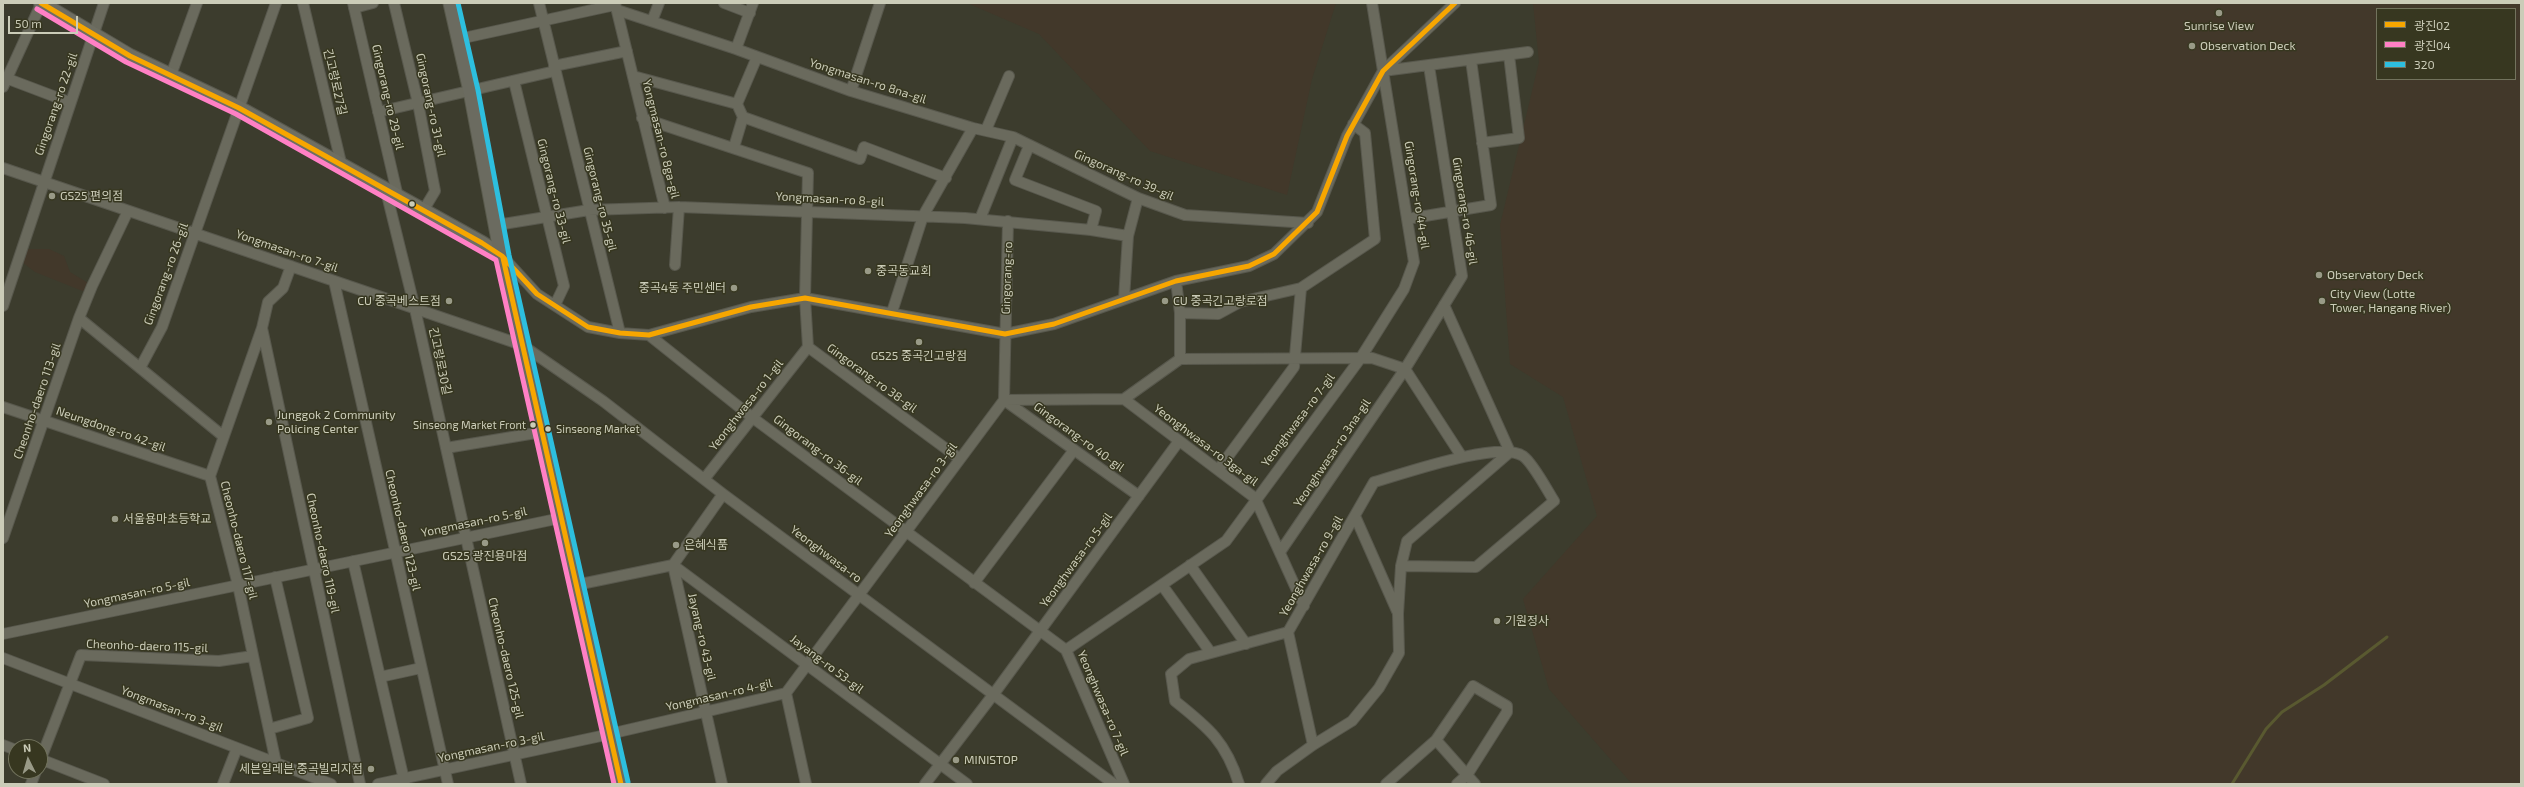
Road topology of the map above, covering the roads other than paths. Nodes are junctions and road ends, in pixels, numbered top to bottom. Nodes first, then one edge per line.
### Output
1 (41, 3) edge
2 (104, 3) edge
3 (197, 3) edge
4 (276, 3) edge
5 (303, 3) edge
6 (373, 3) edge
7 (394, 3) edge
8 (451, 3) edge
9 (539, 3) edge
10 (659, 3) edge
11 (724, 3) edge
12 (880, 3) edge
13 (1372, 3) edge
14 (1455, 3) edge
15 (353, 6) edge
16 (616, 6) edge
17 (752, 8) edge
18 (543, 21) junction
19 (652, 21) junction
20 (93, 35) junction
21 (459, 39) junction
22 (736, 49) junction
23 (626, 51) junction
24 (1528, 52) dead end
25 (1509, 55) junction
26 (756, 57) junction
27 (1471, 60) junction
28 (1429, 66) junction
29 (555, 69) junction
30 (1383, 71) junction
31 (171, 75) junction
32 (632, 76) junction
33 (1009, 76) dead end
34 (514, 80) junction
35 (4, 81) edge
36 (471, 91) junction
37 (851, 91) junction
38 (69, 102) junction
39 (418, 102) junction
40 (737, 104) junction
41 (239, 108) junction
42 (378, 112) junction
43 (743, 117) junction
44 (642, 118) junction
45 (1353, 124) junction
46 (972, 128) junction
47 (986, 130) junction
48 (1013, 137) junction
49 (1482, 143) junction
50 (1029, 146) junction
51 (734, 147) junction
52 (342, 166) junction
53 (3, 168) edge
54 (946, 178) junction
55 (43, 182) junction
56 (392, 194) junction
57 (1138, 198) junction
58 (679, 207) junction
59 (665, 208) junction
60 (128, 210) junction
61 (589, 210) junction
62 (808, 210) junction
63 (423, 211) junction
64 (1452, 211) junction
65 (923, 216) junction
66 (546, 217) junction
67 (980, 219) junction
68 (1407, 219) junction
69 (1008, 221) junction
70 (1308, 224) junction
71 (496, 225) junction
72 (1091, 230) junction
73 (195, 233) junction
74 (1128, 236) junction
75 (502, 256) junction
76 (675, 265) dead end
77 (291, 266) junction
78 (334, 281) junction
79 (1176, 281) junction
80 (1301, 288) junction
81 (805, 298) junction
82 (1124, 298) junction
83 (555, 305) junction
84 (1444, 305) junction
85 (3, 306) edge
86 (415, 309) junction
87 (892, 312) junction
88 (1180, 313) junction
89 (79, 318) junction
90 (262, 328) junction
91 (620, 333) junction
92 (1005, 334) junction
93 (649, 335) junction
94 (522, 345) junction
95 (808, 347) junction
96 (1296, 357) junction
97 (1180, 359) junction
98 (1360, 359) junction
99 (140, 368) junction
100 (1405, 369) junction
101 (1124, 399) junction
102 (1004, 400) junction
103 (3, 407) edge
104 (753, 418) junction
105 (45, 421) junction
106 (542, 432) junction
107 (223, 436) junction
108 (1179, 441) junction
109 (446, 448) junction
110 (1074, 450) junction
111 (1510, 452) junction
112 (1462, 457) junction
113 (960, 459) junction
114 (1218, 470) junction
115 (210, 476) junction
116 (705, 478) junction
117 (723, 494) junction
118 (1139, 496) junction
119 (1255, 498) junction
120 (1355, 516) junction
121 (561, 518) junction
122 (906, 533) junction
123 (3, 538) edge
124 (466, 538) junction
125 (394, 552) junction
126 (1280, 552) junction
127 (353, 561) junction
128 (672, 565) junction
129 (1190, 565) junction
130 (1402, 566) junction
131 (313, 569) junction
132 (275, 577) junction
133 (974, 583) junction
134 (238, 585) junction
135 (576, 585) junction
136 (1162, 585) junction
137 (860, 596) junction
138 (1304, 606) junction
139 (1398, 614) junction
140 (1040, 631) junction
141 (1288, 632) junction
142 (3, 634) edge
143 (1246, 644) junction
144 (1066, 650) junction
145 (1211, 653) junction
146 (253, 656) junction
147 (3, 658) edge
148 (807, 665) junction
149 (421, 668) junction
150 (380, 677) junction
151 (70, 683) junction
152 (786, 693) junction
153 (993, 695) junction
154 (706, 712) junction
155 (268, 729) junction
156 (609, 734) junction
157 (48, 739) edge
158 (1436, 740) junction
159 (1313, 745) junction
160 (237, 748) junction
161 (514, 755) junction
162 (48, 763) edge
163 (276, 763) junction
164 (940, 764) junction
165 (444, 770) junction
166 (1467, 775) junction
167 (404, 781) edge
168 (104, 784) edge
169 (223, 784) edge
170 (331, 784) edge
171 (360, 784) edge
172 (378, 784) edge
173 (448, 784) edge
174 (521, 784) edge
175 (621, 784) edge
176 (722, 784) edge
177 (806, 784) edge
178 (924, 784) edge
179 (967, 784) edge
180 (1114, 784) edge
181 (1124, 784) edge
182 (1239, 784) edge
183 (1266, 784) edge
184 (1386, 784) edge
185 (1457, 784) edge
186 (1475, 784) edge

1 - 20 main road, Gingorang-ro
1 - 35 street
2 - 20 street, Gingorang-ro 22-gil
3 - 31 street
4 - 41 street, Gingorang-ro 26-gil
5 - 52 street, 긴고랑로27길
6 - 15 street
7 - 39 street, Gingorang-ro 31-gil
8 - 21 main road
9 - 18 street, Gingorang-ro 35-gil
10 - 19 street
11 - 17 street
12 - 37 street
13 - 30 street, Gingorang-ro 44-gil
14 - 30 street, Gingorang-ro
15 - 42 street, Gingorang-ro 29-gil
16 - 18 street
16 - 19 street, Yongmasan-ro 8na-gil
16 - 23 street, Yongmasan-ro 8ga-gil
17 - 22 street
18 - 21 street
18 - 29 street, Gingorang-ro 35-gil
19 - 22 street, Yongmasan-ro 8na-gil
20 - 31 main road, Gingorang-ro
20 - 38 street, Gingorang-ro 22-gil
21 - 36 main road
22 - 26 street, Yongmasan-ro 8na-gil
23 - 29 street
23 - 32 street, Yongmasan-ro 8ga-gil
24 - 25 street
25 - 27 street
25 - 49 street
26 - 37 street, Yongmasan-ro 8na-gil
26 - 40 street
27 - 28 street
27 - 49 street
28 - 30 street
28 - 64 street, Gingorang-ro 46-gil
29 - 34 street
29 - 61 street, Gingorang-ro 35-gil
30 - 45 street, Gingorang-ro
30 - 68 street, Gingorang-ro 44-gil
31 - 41 main road, Gingorang-ro
32 - 40 street, Yongmasan-ro 8ga-gil
32 - 44 street, Yongmasan-ro 8ga-gil
33 - 47 street
34 - 36 street
34 - 66 street, Gingorang-ro 33-gil
35 - 38 street
36 - 39 street
36 - 71 main road
37 - 46 street, Yongmasan-ro 8na-gil
38 - 55 street, Gingorang-ro 22-gil
39 - 42 street
39 - 63 street, Gingorang-ro 31-gil
40 - 43 street
41 - 52 main road, Gingorang-ro
41 - 73 street, Gingorang-ro 26-gil
42 - 56 street, Gingorang-ro 29-gil
43 - 51 street
43 - 54 street
44 - 51 street
44 - 59 street, Yongmasan-ro 8ga-gil
45 - 70 street, Gingorang-ro
45 - 80 street
46 - 47 street, Gingorang-ro 39-gil
46 - 54 street
47 - 48 street, Gingorang-ro 39-gil
48 - 50 street, Gingorang-ro 39-gil
48 - 67 street
49 - 64 street
50 - 57 street, Gingorang-ro 39-gil
50 - 72 street
51 - 62 street, Gingorang-ro 38-gil
52 - 56 main road, Gingorang-ro
53 - 55 street, Yongmasan-ro 7-gil
54 - 65 street
55 - 60 street, Yongmasan-ro 7-gil
55 - 85 street, Gingorang-ro 22-gil
56 - 63 main road, Gingorang-ro
56 - 86 street, 긴고랑로30길
57 - 70 street, Gingorang-ro 39-gil
57 - 74 street
58 - 59 street, Yongmasan-ro 8-gil
58 - 62 street, Yongmasan-ro 8-gil
58 - 76 street
59 - 61 street, Yongmasan-ro 8-gil
60 - 73 street, Yongmasan-ro 7-gil
60 - 89 street, Cheonho-daero 113-gil
61 - 66 street, Yongmasan-ro 8-gil
61 - 91 street, Gingorang-ro 35-gil
62 - 65 street, Yongmasan-ro 8-gil
62 - 81 street, Gingorang-ro 38-gil
63 - 75 main road, Gingorang-ro
64 - 68 street
64 - 84 street, Gingorang-ro 46-gil
65 - 67 street, Yongmasan-ro 8-gil
65 - 87 street
66 - 71 street, Yongmasan-ro 8-gil
66 - 83 street, Gingorang-ro 33-gil
67 - 69 street, Yongmasan-ro 8-gil
68 - 98 street, Gingorang-ro 44-gil
69 - 72 street, Yongmasan-ro 8-gil
69 - 92 street, Gingorang-ro
70 - 79 street, Gingorang-ro
71 - 75 main road
72 - 74 street, Yongmasan-ro 8-gil
73 - 77 street, Yongmasan-ro 7-gil
73 - 99 street, Gingorang-ro 26-gil
74 - 82 street
75 - 83 street, Gingorang-ro
75 - 94 main road
77 - 78 street, Yongmasan-ro 7-gil
77 - 90 street, Cheonho-daero 117-gil
78 - 86 street, Yongmasan-ro 7-gil
78 - 125 street, Cheonho-daero 123-gil
79 - 82 street, Gingorang-ro
79 - 88 street
80 - 88 street
80 - 96 street
81 - 87 street, Gingorang-ro
81 - 93 street, Gingorang-ro
81 - 95 street, Gingorang-ro 38-gil
82 - 92 street, Gingorang-ro
83 - 91 street, Gingorang-ro
84 - 100 street, Gingorang-ro 46-gil
84 - 111 street
86 - 94 street, Yongmasan-ro 7-gil
86 - 109 street, 긴고랑로30길
87 - 92 street, Gingorang-ro
88 - 97 street
89 - 99 street
89 - 105 street, Cheonho-daero 113-gil
90 - 107 street, Cheonho-daero 117-gil
90 - 131 street, Cheonho-daero 119-gil
91 - 93 street, Gingorang-ro
92 - 102 street
93 - 104 street, Gingorang-ro 36-gil
94 - 106 main road
94 - 116 street, Yeonghwasa-ro
95 - 104 street, Yeonghwasa-ro 1-gil
95 - 113 street, Gingorang-ro 38-gil
96 - 97 street
96 - 98 street
96 - 114 street
97 - 101 street
98 - 100 street
98 - 119 street, Yeonghwasa-ro 7-gil
99 - 107 street
100 - 112 street
100 - 126 street, Yeonghwasa-ro 3na-gil
101 - 102 street
101 - 108 street, Yeonghwasa-ro 3ga-gil
102 - 110 street, Gingorang-ro 40-gil
102 - 113 street, Yeonghwasa-ro 3-gil
103 - 105 street, Neungdong-ro 42-gil
104 - 116 street, Yeonghwasa-ro 1-gil
104 - 122 street, Gingorang-ro 36-gil
105 - 115 street, Neungdong-ro 42-gil
105 - 123 street, Cheonho-daero 113-gil
106 - 109 street
106 - 121 main road
107 - 115 street, Cheonho-daero 117-gil
108 - 114 street, Yeonghwasa-ro 3ga-gil
108 - 118 street, Yeonghwasa-ro 5-gil
109 - 124 street, 긴고랑로30길
110 - 118 street, Gingorang-ro 40-gil
110 - 133 street
111 - 112 street, Yeonghwasa-ro 9-gil
111 - 130 street
111 - 130 street
112 - 120 street, Yeonghwasa-ro 9-gil
113 - 122 street, Yeonghwasa-ro 3-gil
114 - 119 street, Yeonghwasa-ro 3ga-gil
115 - 134 street, Cheonho-daero 117-gil
116 - 117 street, Yeonghwasa-ro
117 - 128 street
117 - 137 street, Yeonghwasa-ro
118 - 140 street, Yeonghwasa-ro 5-gil
119 - 126 street, Yeonghwasa-ro 3ga-gil
119 - 129 street, Yeonghwasa-ro 7-gil
120 - 138 street, Yeonghwasa-ro 9-gil
120 - 139 street, Yeonghwasa-ro 9-gil
121 - 124 street, Yongmasan-ro 5-gil
121 - 135 main road
122 - 133 street, Gingorang-ro 36-gil
122 - 137 street, Yeonghwasa-ro 3-gil
124 - 125 street, Yongmasan-ro 5-gil
124 - 161 street, Cheonho-daero 125-gil
125 - 127 street, Yongmasan-ro 5-gil
125 - 149 street, Cheonho-daero 123-gil
126 - 138 street, Yeonghwasa-ro 3ga-gil
127 - 131 street, Yongmasan-ro 5-gil
127 - 150 street
128 - 135 street
128 - 148 street, Jayang-ro 53-gil
128 - 154 street, Jayang-ro 43-gil
129 - 136 street, Yeonghwasa-ro 7-gil
129 - 143 street
130 - 139 street
131 - 132 street, Yongmasan-ro 5-gil
131 - 171 street, Cheonho-daero 119-gil
132 - 134 street, Yongmasan-ro 5-gil
132 - 155 street
133 - 140 street, Gingorang-ro 36-gil
134 - 142 street, Yongmasan-ro 5-gil
134 - 146 street, Cheonho-daero 117-gil
135 - 156 main road
136 - 144 street, Yeonghwasa-ro 7-gil
136 - 145 street
137 - 148 street, Yongmasan-ro 4-gil
137 - 153 street, Yeonghwasa-ro
138 - 141 street, Yeonghwasa-ro 9-gil
139 - 159 street
140 - 144 street, Gingorang-ro 36-gil
140 - 153 street, Yeonghwasa-ro 5-gil
141 - 143 street, Yeonghwasa-ro 9-gil
141 - 159 street
143 - 145 street, Yeonghwasa-ro 9-gil
144 - 181 street, Yeonghwasa-ro 7-gil
145 - 182 street, Yeonghwasa-ro 9-gil
146 - 151 street, Cheonho-daero 115-gil
146 - 155 street, Cheonho-daero 117-gil
147 - 151 street, Yongmasan-ro 3-gil
148 - 152 street, Yongmasan-ro 4-gil
148 - 164 street, Jayang-ro 53-gil
149 - 150 street
149 - 165 street, Cheonho-daero 123-gil
150 - 167 street
151 - 157 street, Cheonho-daero 115-gil
151 - 160 street, Yongmasan-ro 3-gil
152 - 154 street, Yongmasan-ro 4-gil
152 - 177 street
153 - 164 street, Yeonghwasa-ro 5-gil
153 - 180 street, Yeonghwasa-ro
154 - 156 street, Yongmasan-ro 4-gil
154 - 176 street, Jayang-ro 43-gil
155 - 163 street, Cheonho-daero 117-gil
156 - 161 street, Yongmasan-ro 3-gil
156 - 175 main road
158 - 166 street
158 - 166 street
158 - 184 street
159 - 183 street
160 - 163 street, Yongmasan-ro 3-gil
160 - 169 street
161 - 165 street, Yongmasan-ro 3-gil
161 - 174 street, Cheonho-daero 125-gil
162 - 168 street
163 - 170 street, Yongmasan-ro 3-gil
164 - 178 street, Yeonghwasa-ro 5-gil
164 - 179 street, Jayang-ro 53-gil
165 - 167 street, Yongmasan-ro 3-gil
165 - 173 street, Cheonho-daero 123-gil
166 - 185 street
166 - 186 street
167 - 172 street, Yongmasan-ro 3-gil

